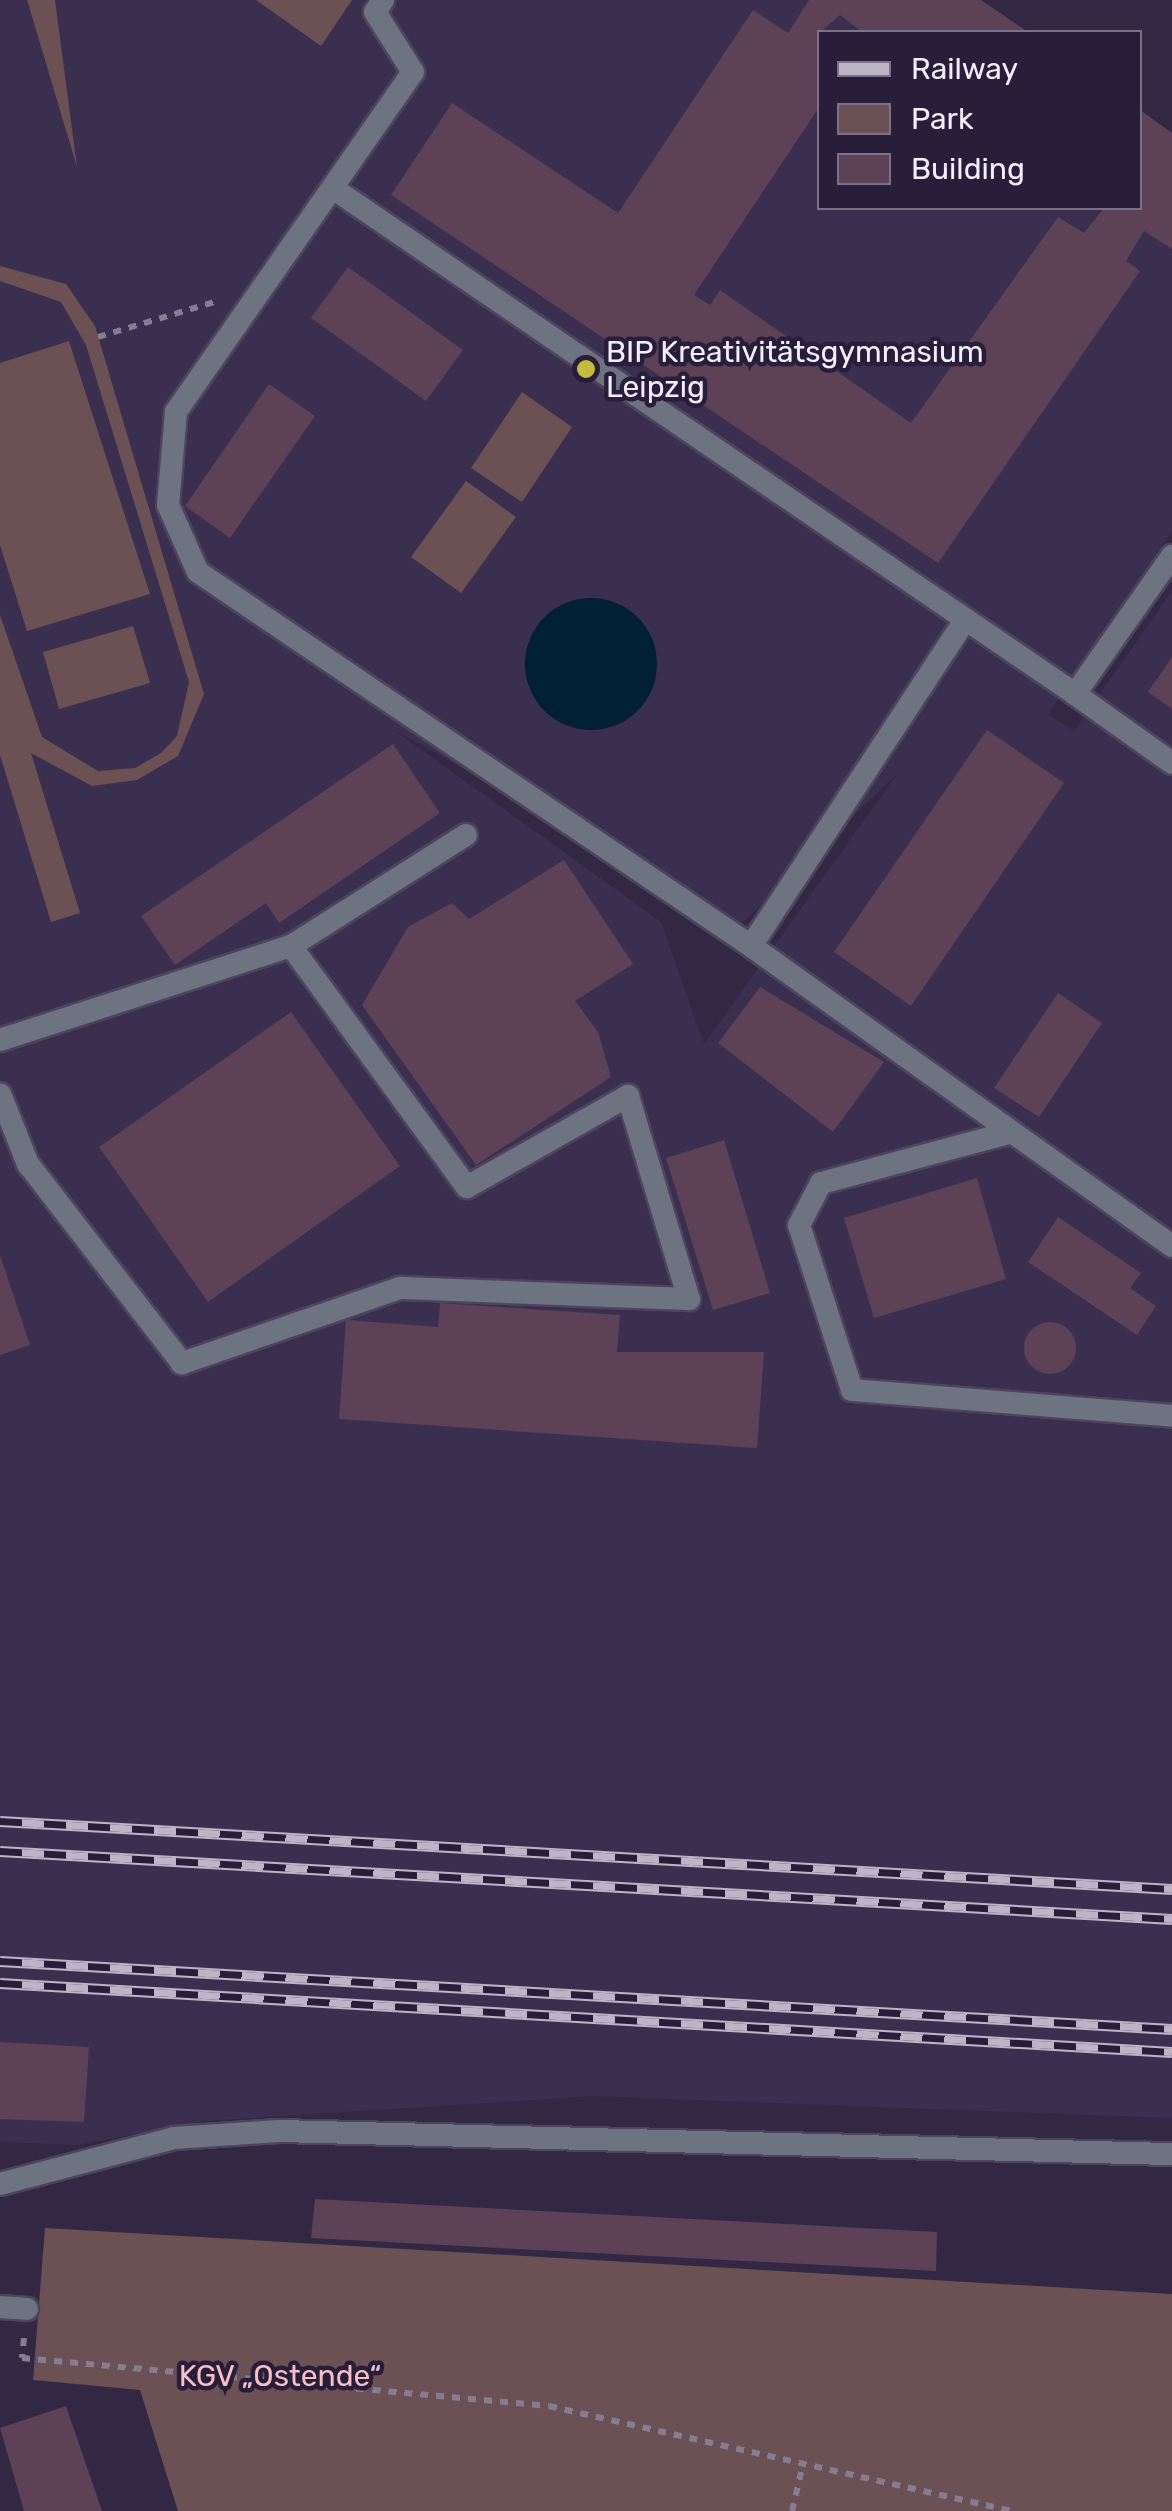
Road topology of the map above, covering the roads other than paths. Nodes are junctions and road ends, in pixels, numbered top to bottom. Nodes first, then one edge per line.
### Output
1 (383, 0) edge
2 (334, 190) junction
3 (1172, 556) edge
4 (966, 619) junction
5 (1076, 694) junction
6 (1172, 763) edge
7 (466, 835) dead end
8 (292, 946) junction
9 (752, 946) junction
10 (0, 1040) edge
11 (0, 1094) edge
12 (1012, 1132) junction
13 (1172, 1246) edge
14 (1172, 1416) edge
15 (1172, 2154) edge
16 (0, 2184) edge
17 (0, 2307) edge
18 (26, 2309) road end

1 - 2 lane
2 - 4 lane
2 - 9 lane
3 - 5 lane
4 - 5 lane
4 - 9 lane
5 - 6 lane
7 - 8 lane
8 - 10 lane
8 - 11 lane
9 - 12 lane
12 - 13 lane
12 - 14 lane
15 - 16 lane
17 - 18 lane

